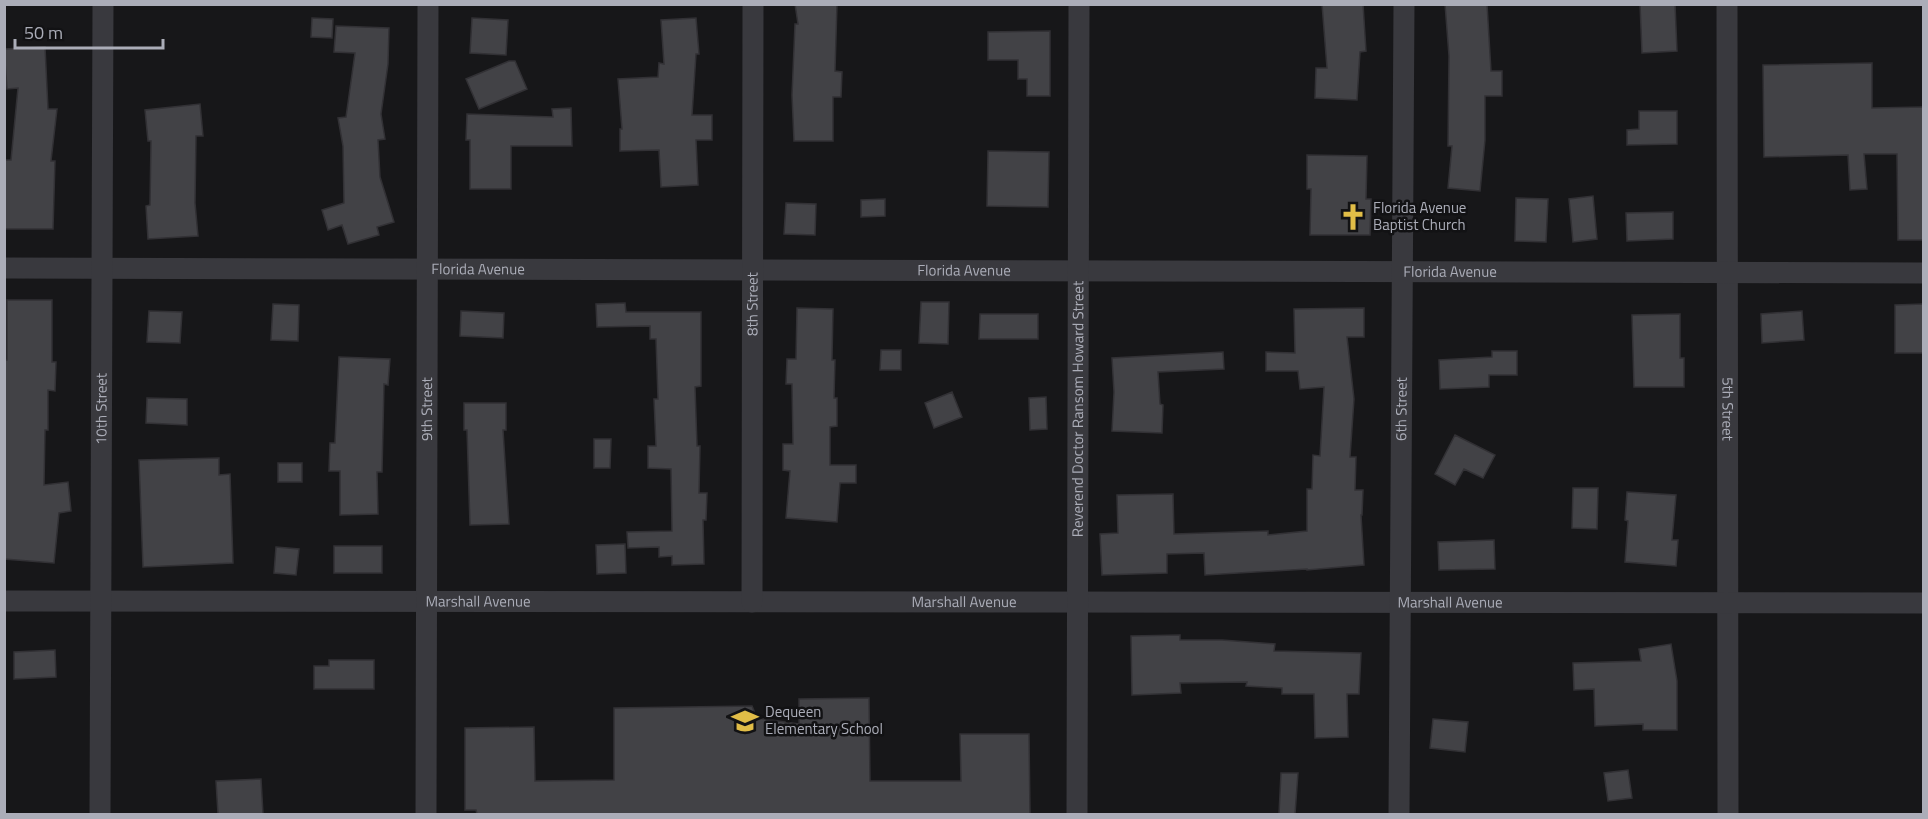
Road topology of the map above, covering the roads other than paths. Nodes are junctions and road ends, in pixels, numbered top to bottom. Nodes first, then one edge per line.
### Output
1 (103, 4) edge
2 (428, 4) edge
3 (753, 4) edge
4 (1079, 4) edge
5 (1404, 4) edge
6 (1727, 4) edge
7 (4, 268) edge
8 (102, 268) junction
9 (427, 269) junction
10 (753, 270) junction
11 (1078, 271) junction
12 (1403, 272) junction
13 (1727, 273) junction
14 (1923, 273) edge
15 (4, 602) edge
16 (101, 602) junction
17 (426, 602) junction
18 (752, 602) junction
19 (1078, 602) junction
20 (1401, 603) junction
21 (1727, 603) junction
22 (1923, 603) edge
23 (100, 814) edge
24 (426, 814) edge
25 (1077, 814) edge
26 (1399, 814) edge
27 (1728, 814) edge

1 - 8 street, 10th Street
2 - 9 street, 9th Street
3 - 10 street, 8th Street
4 - 11 street, Reverend Doctor Ransom Howard Street
5 - 12 street, 6th Street
6 - 13 street, 5th Street
7 - 8 street, Florida Avenue
8 - 9 street, Florida Avenue
8 - 16 street, 10th Street
9 - 10 street, Florida Avenue
9 - 17 street, 9th Street
10 - 11 street, Florida Avenue
10 - 18 street, 8th Street
11 - 12 street, Florida Avenue
11 - 19 street, Reverend Doctor Ransom Howard Street
12 - 13 street, Florida Avenue
12 - 20 street, 6th Street
13 - 14 street, Florida Avenue
13 - 21 street, 5th Street
15 - 16 street, Marshall Avenue
16 - 17 street, Marshall Avenue
16 - 23 street, 10th Street
17 - 18 street, Marshall Avenue
17 - 24 street, 9th Street
18 - 19 street, Marshall Avenue
19 - 20 street, Marshall Avenue
19 - 25 street, Reverend Doctor Ransom Howard Street
20 - 21 street, Marshall Avenue
20 - 26 street, 6th Street
21 - 22 street, Marshall Avenue
21 - 27 street, 5th Street

